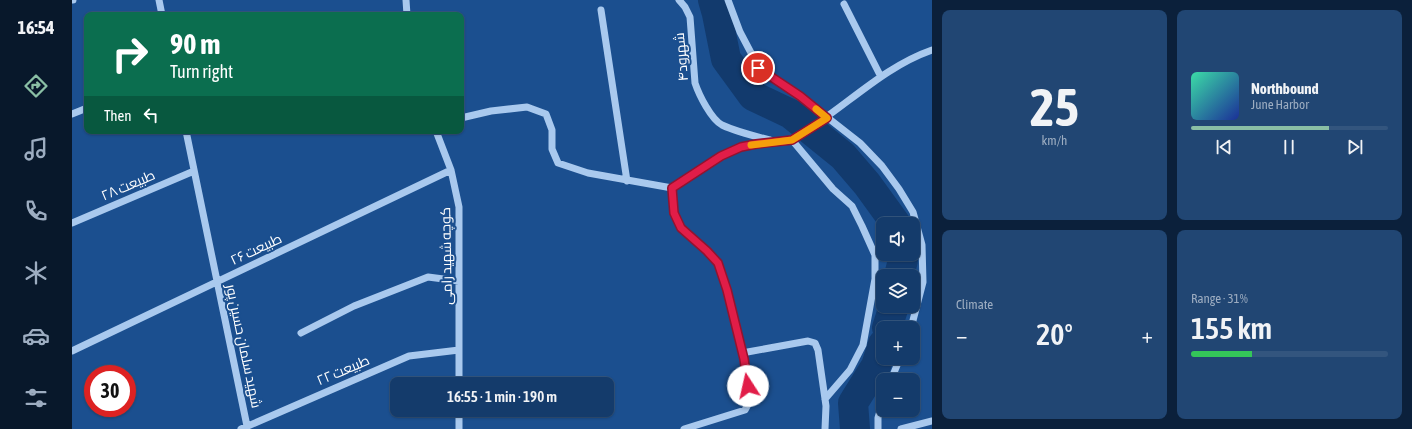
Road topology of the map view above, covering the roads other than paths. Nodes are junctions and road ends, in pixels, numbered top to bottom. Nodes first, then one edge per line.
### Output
1 (158, 0) edge
2 (406, 0) edge
3 (678, 0) edge
4 (728, 0) edge
5 (844, 4) dead end
6 (601, 10) dead end
7 (161, 12) edge
8 (407, 12) edge
9 (932, 50) edge
10 (881, 77) junction
11 (84, 109) edge
12 (72, 114) edge
13 (464, 117) edge
14 (827, 118) junction
15 (187, 134) edge
16 (437, 134) edge
17 (792, 140) junction
18 (774, 142) junction
19 (451, 170) junction
20 (194, 172) junction
21 (628, 181) junction
22 (672, 188) junction
23 (72, 223) edge
24 (217, 281) junction
25 (459, 282) junction
26 (913, 321) edge
27 (301, 333) dead end
28 (459, 350) junction
29 (72, 351) edge
30 (742, 353) junction
31 (459, 377) edge
32 (825, 399) junction
33 (459, 417) edge
34 (878, 417) edge
35 (932, 421) edge
36 (244, 427) edge
37 (459, 429) edge
38 (684, 429) edge
39 (825, 429) edge
40 (878, 429) edge
41 (901, 429) edge

1 - 7 street
2 - 8 street
3 - 18 street, شهرود۴
4 - 14 street
5 - 10 street
6 - 21 street
9 - 10 street
10 - 14 street
11 - 12 street
13 - 21 street
14 - 17 street
14 - 26 street
15 - 20 street, شهید سلمان حسین پور
16 - 19 street, کوچه شهید رامی
17 - 18 street
17 - 32 street
18 - 22 street
19 - 24 street, طبیعت ۲۶
19 - 25 street, کوچه شهید رامی
20 - 23 street, طبیعت ۲۸
20 - 24 street, شهید سلمان حسین پور
21 - 22 street
22 - 30 street
24 - 29 street, طبیعت ۲۶
24 - 36 street, شهید سلمان حسین پور
25 - 27 street
25 - 28 street, کوچه شهید رامی
28 - 31 street, کوچه شهید رامی
28 - 36 street, طبیعت ۲۲
30 - 32 street
30 - 38 street
32 - 39 street
33 - 37 street
34 - 40 street
35 - 41 street

